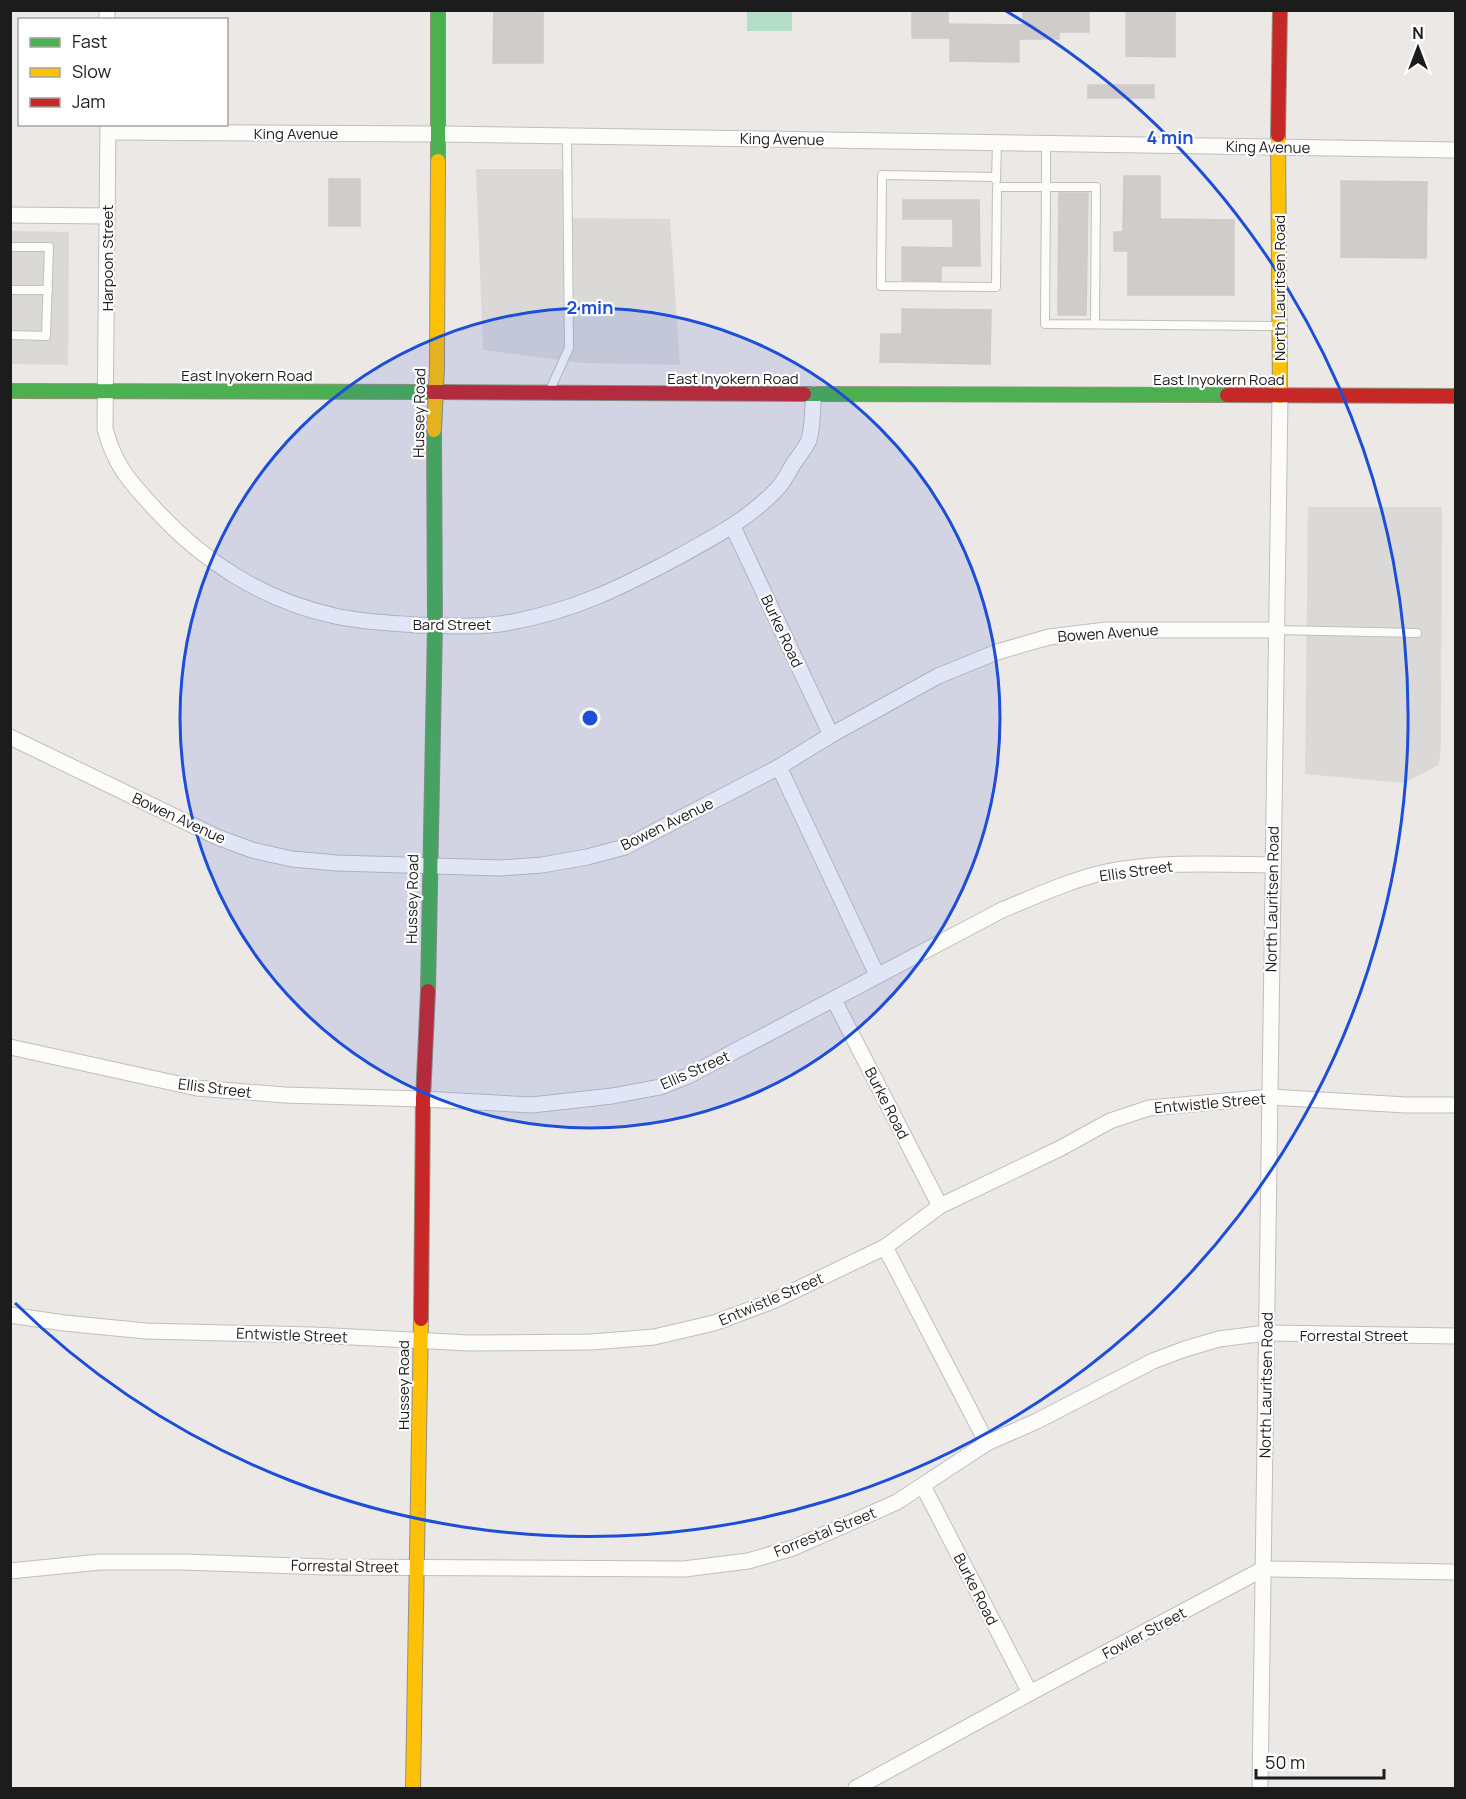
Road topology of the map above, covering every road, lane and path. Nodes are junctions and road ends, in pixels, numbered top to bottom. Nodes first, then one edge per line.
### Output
1 (438, 10) edge
2 (1280, 10) edge
3 (108, 128) edge
4 (439, 134) junction
5 (567, 136) junction
6 (997, 143) junction
7 (1046, 144) junction
8 (1278, 147) junction
9 (1455, 150) edge
10 (996, 177) junction
11 (997, 187) junction
12 (1046, 187) junction
13 (10, 215) edge
14 (106, 216) junction
15 (10, 247) edge
16 (10, 290) edge
17 (48, 290) junction
18 (1095, 324) junction
19 (1280, 326) junction
20 (10, 335) edge
21 (10, 391) edge
22 (106, 391) junction
23 (435, 393) junction
24 (549, 393) junction
25 (814, 394) junction
26 (1280, 396) junction
27 (1455, 396) edge
28 (733, 527) junction
29 (435, 626) junction
30 (1277, 630) junction
31 (1417, 633) dead end
32 (831, 735) junction
33 (10, 737) edge
34 (779, 767) junction
35 (429, 865) junction
36 (1272, 865) junction
37 (877, 975) junction
38 (834, 1000) junction
39 (10, 1047) edge
40 (1270, 1097) junction
41 (423, 1099) junction
42 (1455, 1105) edge
43 (940, 1206) junction
44 (885, 1247) junction
45 (10, 1315) edge
46 (1266, 1333) junction
47 (1455, 1336) edge
48 (420, 1341) junction
49 (987, 1443) junction
50 (923, 1486) junction
51 (418, 1567) junction
52 (1263, 1569) junction
53 (10, 1571) edge
54 (1455, 1572) edge
55 (1030, 1693) junction
56 (413, 1788) edge
57 (856, 1788) edge
58 (1260, 1788) edge

1 - 4 street, Hussey Road
2 - 8 street, North Lauritsen Road
3 - 4 street, King Avenue
3 - 14 street, Harpoon Street
4 - 5 street, King Avenue
4 - 23 street, Hussey Road
5 - 6 street, King Avenue
5 - 24 lane
6 - 7 street, King Avenue
6 - 10 lane
7 - 8 street, King Avenue
7 - 12 lane
8 - 9 street, King Avenue
8 - 19 street, North Lauritsen Road
10 - 11 lane
10 - 11 lane
11 - 12 lane
12 - 18 lane
12 - 18 lane
13 - 14 street
14 - 22 street, Harpoon Street
15 - 17 lane
16 - 17 lane
17 - 20 lane
18 - 19 lane
19 - 26 street, North Lauritsen Road
21 - 22 street, East Inyokern Road
22 - 23 street, East Inyokern Road
22 - 29 street, Bard Street
23 - 24 street, East Inyokern Road
23 - 29 street, Hussey Road
24 - 25 street, East Inyokern Road
25 - 26 street, East Inyokern Road
25 - 28 street, Bard Street
26 - 27 street, East Inyokern Road
26 - 30 street, North Lauritsen Road
28 - 29 street, Bard Street
28 - 32 street, Burke Road
29 - 35 street, Hussey Road
30 - 31 lane
30 - 32 street, Bowen Avenue
30 - 36 street, North Lauritsen Road
32 - 34 street, Bowen Avenue
33 - 35 street, Bowen Avenue
34 - 35 street, Bowen Avenue
34 - 37 street
35 - 41 street, Hussey Road
36 - 37 street, Ellis Street
36 - 40 street, North Lauritsen Road
37 - 38 street, Ellis Street
38 - 41 street, Ellis Street
38 - 43 street, Burke Road
39 - 41 street, Ellis Street
40 - 42 street, Entwistle Street
40 - 43 street, Entwistle Street
40 - 46 street, North Lauritsen Road
41 - 48 street, Hussey Road
43 - 44 street, Entwistle Street
44 - 48 street, Entwistle Street
44 - 49 street
45 - 48 street, Entwistle Street
46 - 47 street, Forrestal Street
46 - 49 street, Forrestal Street
46 - 52 street, North Lauritsen Road
48 - 51 street, Hussey Road
49 - 50 street, Forrestal Street
50 - 51 street, Forrestal Street
50 - 55 street, Burke Road
51 - 53 street, Forrestal Street
51 - 56 street, Hussey Road
52 - 54 street, Fowler Street
52 - 55 street, Fowler Street
52 - 58 street, North Lauritsen Road
55 - 57 street, Fowler Street

